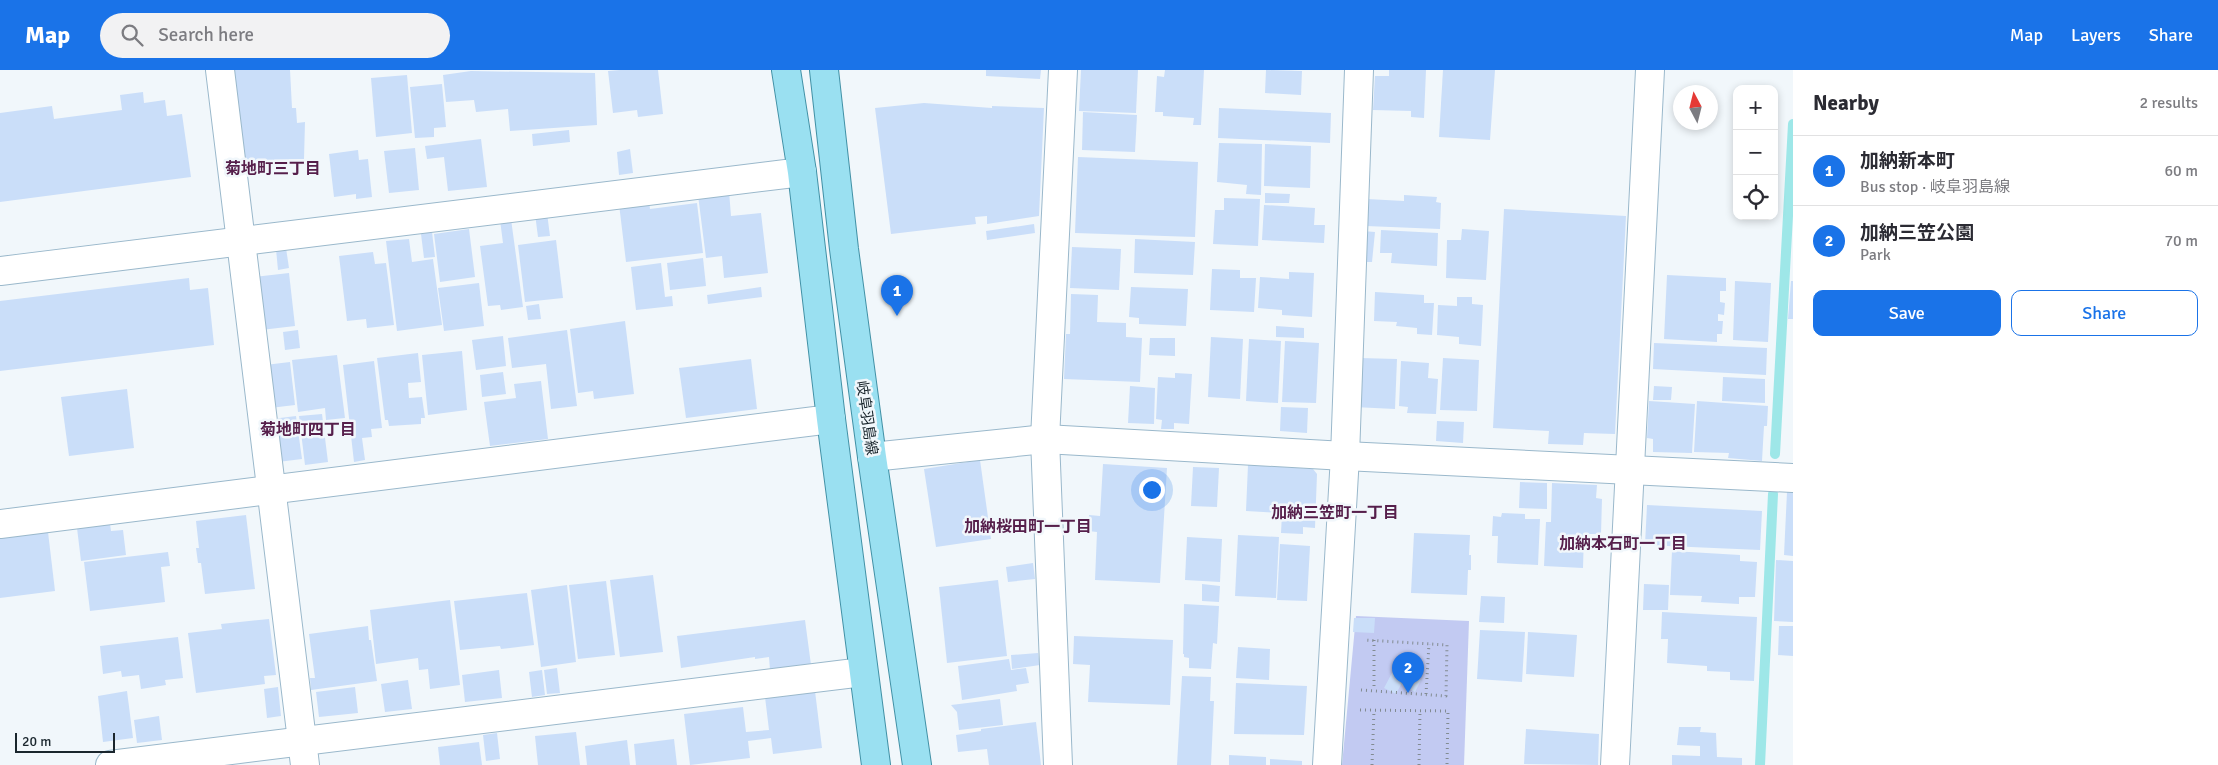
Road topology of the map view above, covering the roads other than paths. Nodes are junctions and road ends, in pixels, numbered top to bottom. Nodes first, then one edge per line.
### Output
1 (220, 70) edge
2 (786, 70) edge
3 (824, 70) edge
4 (1063, 70) edge
5 (1359, 70) edge
6 (1650, 70) edge
7 (802, 172) junction
8 (241, 241) junction
9 (0, 271) edge
10 (831, 419) junction
11 (1045, 439) junction
12 (1345, 456) junction
13 (872, 457) junction
14 (1631, 470) junction
15 (1793, 478) edge
16 (271, 490) junction
17 (0, 524) edge
18 (863, 672) junction
19 (304, 753) edge
20 (110, 765) edge
21 (876, 765) edge
22 (917, 765) edge
23 (1058, 765) edge
24 (1327, 765) edge
25 (1615, 765) edge

1 - 8 street
2 - 7 main road
3 - 13 main road, 岐阜羽島線
4 - 11 street
5 - 12 street
6 - 14 street
7 - 8 street
7 - 10 main road
8 - 9 street
8 - 16 street
10 - 16 street
10 - 18 main road
11 - 12 street
11 - 13 street
11 - 23 street
12 - 14 street
12 - 24 street
13 - 22 main road, 岐阜羽島線
14 - 15 street
14 - 25 street
16 - 17 street
16 - 19 street
18 - 19 street
18 - 21 main road
19 - 20 street

